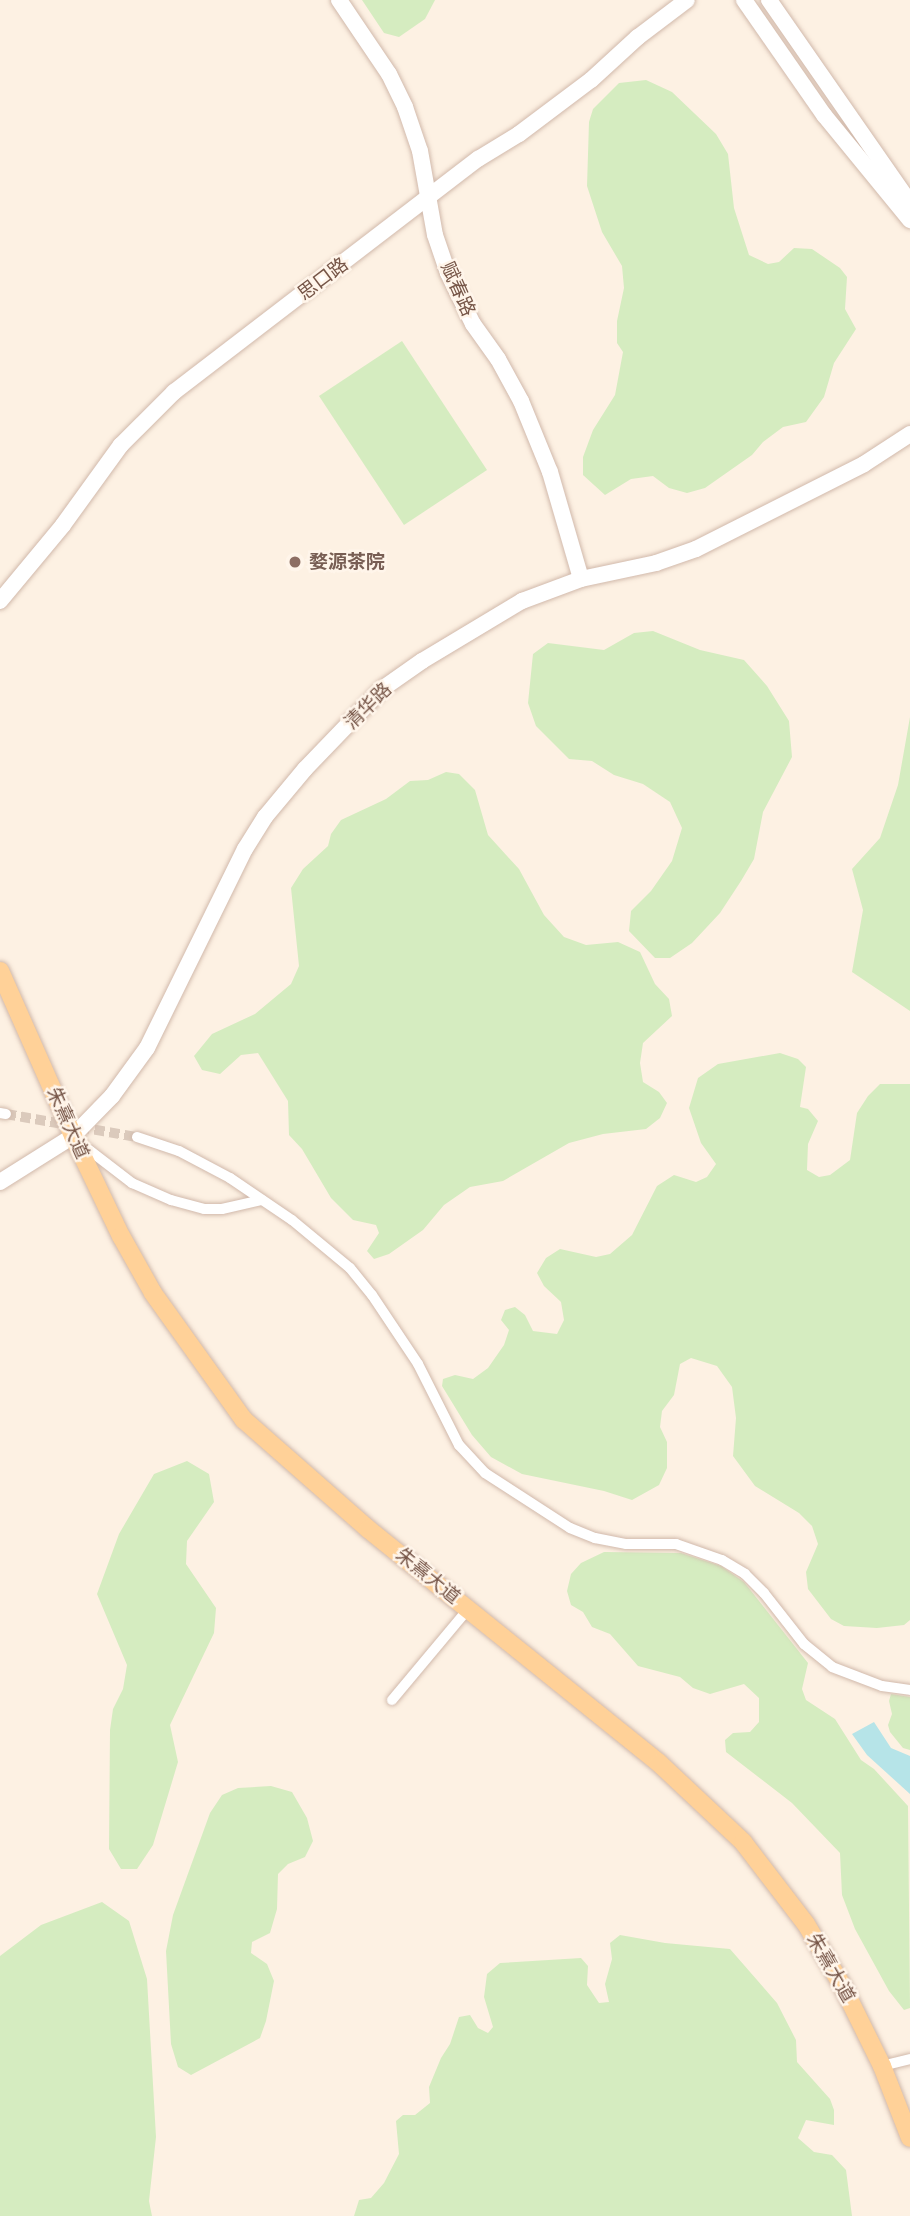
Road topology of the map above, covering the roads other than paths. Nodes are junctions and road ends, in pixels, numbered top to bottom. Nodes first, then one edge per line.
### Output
1 (339, 0) edge
2 (687, 0) edge
3 (744, 0) edge
4 (769, 0) edge
5 (430, 196) junction
6 (910, 203) edge
7 (910, 220) edge
8 (910, 434) edge
9 (581, 579) junction
10 (0, 601) edge
11 (0, 971) edge
12 (73, 1136) junction
13 (137, 1137) tunnel mouth
14 (0, 1182) edge
15 (262, 1200) junction
16 (469, 1608) junction
17 (910, 1689) edge
18 (393, 1700) dead end
19 (910, 2059) edge
20 (882, 2066) junction
21 (910, 2138) edge

1 - 5 main road, 赋春路
2 - 5 main road, 思口路
3 - 7 main road
4 - 6 main road
5 - 9 main road, 赋春路
5 - 10 main road, 思口路
8 - 9 main road, 清华路
9 - 12 main road, 清华路
11 - 12 main road, 朱熹大道
12 - 14 main road, 清华路
12 - 15 street
12 - 16 main road, 朱熹大道
13 - 15 street
15 - 17 street
16 - 18 street
16 - 20 main road, 朱熹大道
19 - 20 street
20 - 21 main road, 朱熹大道

